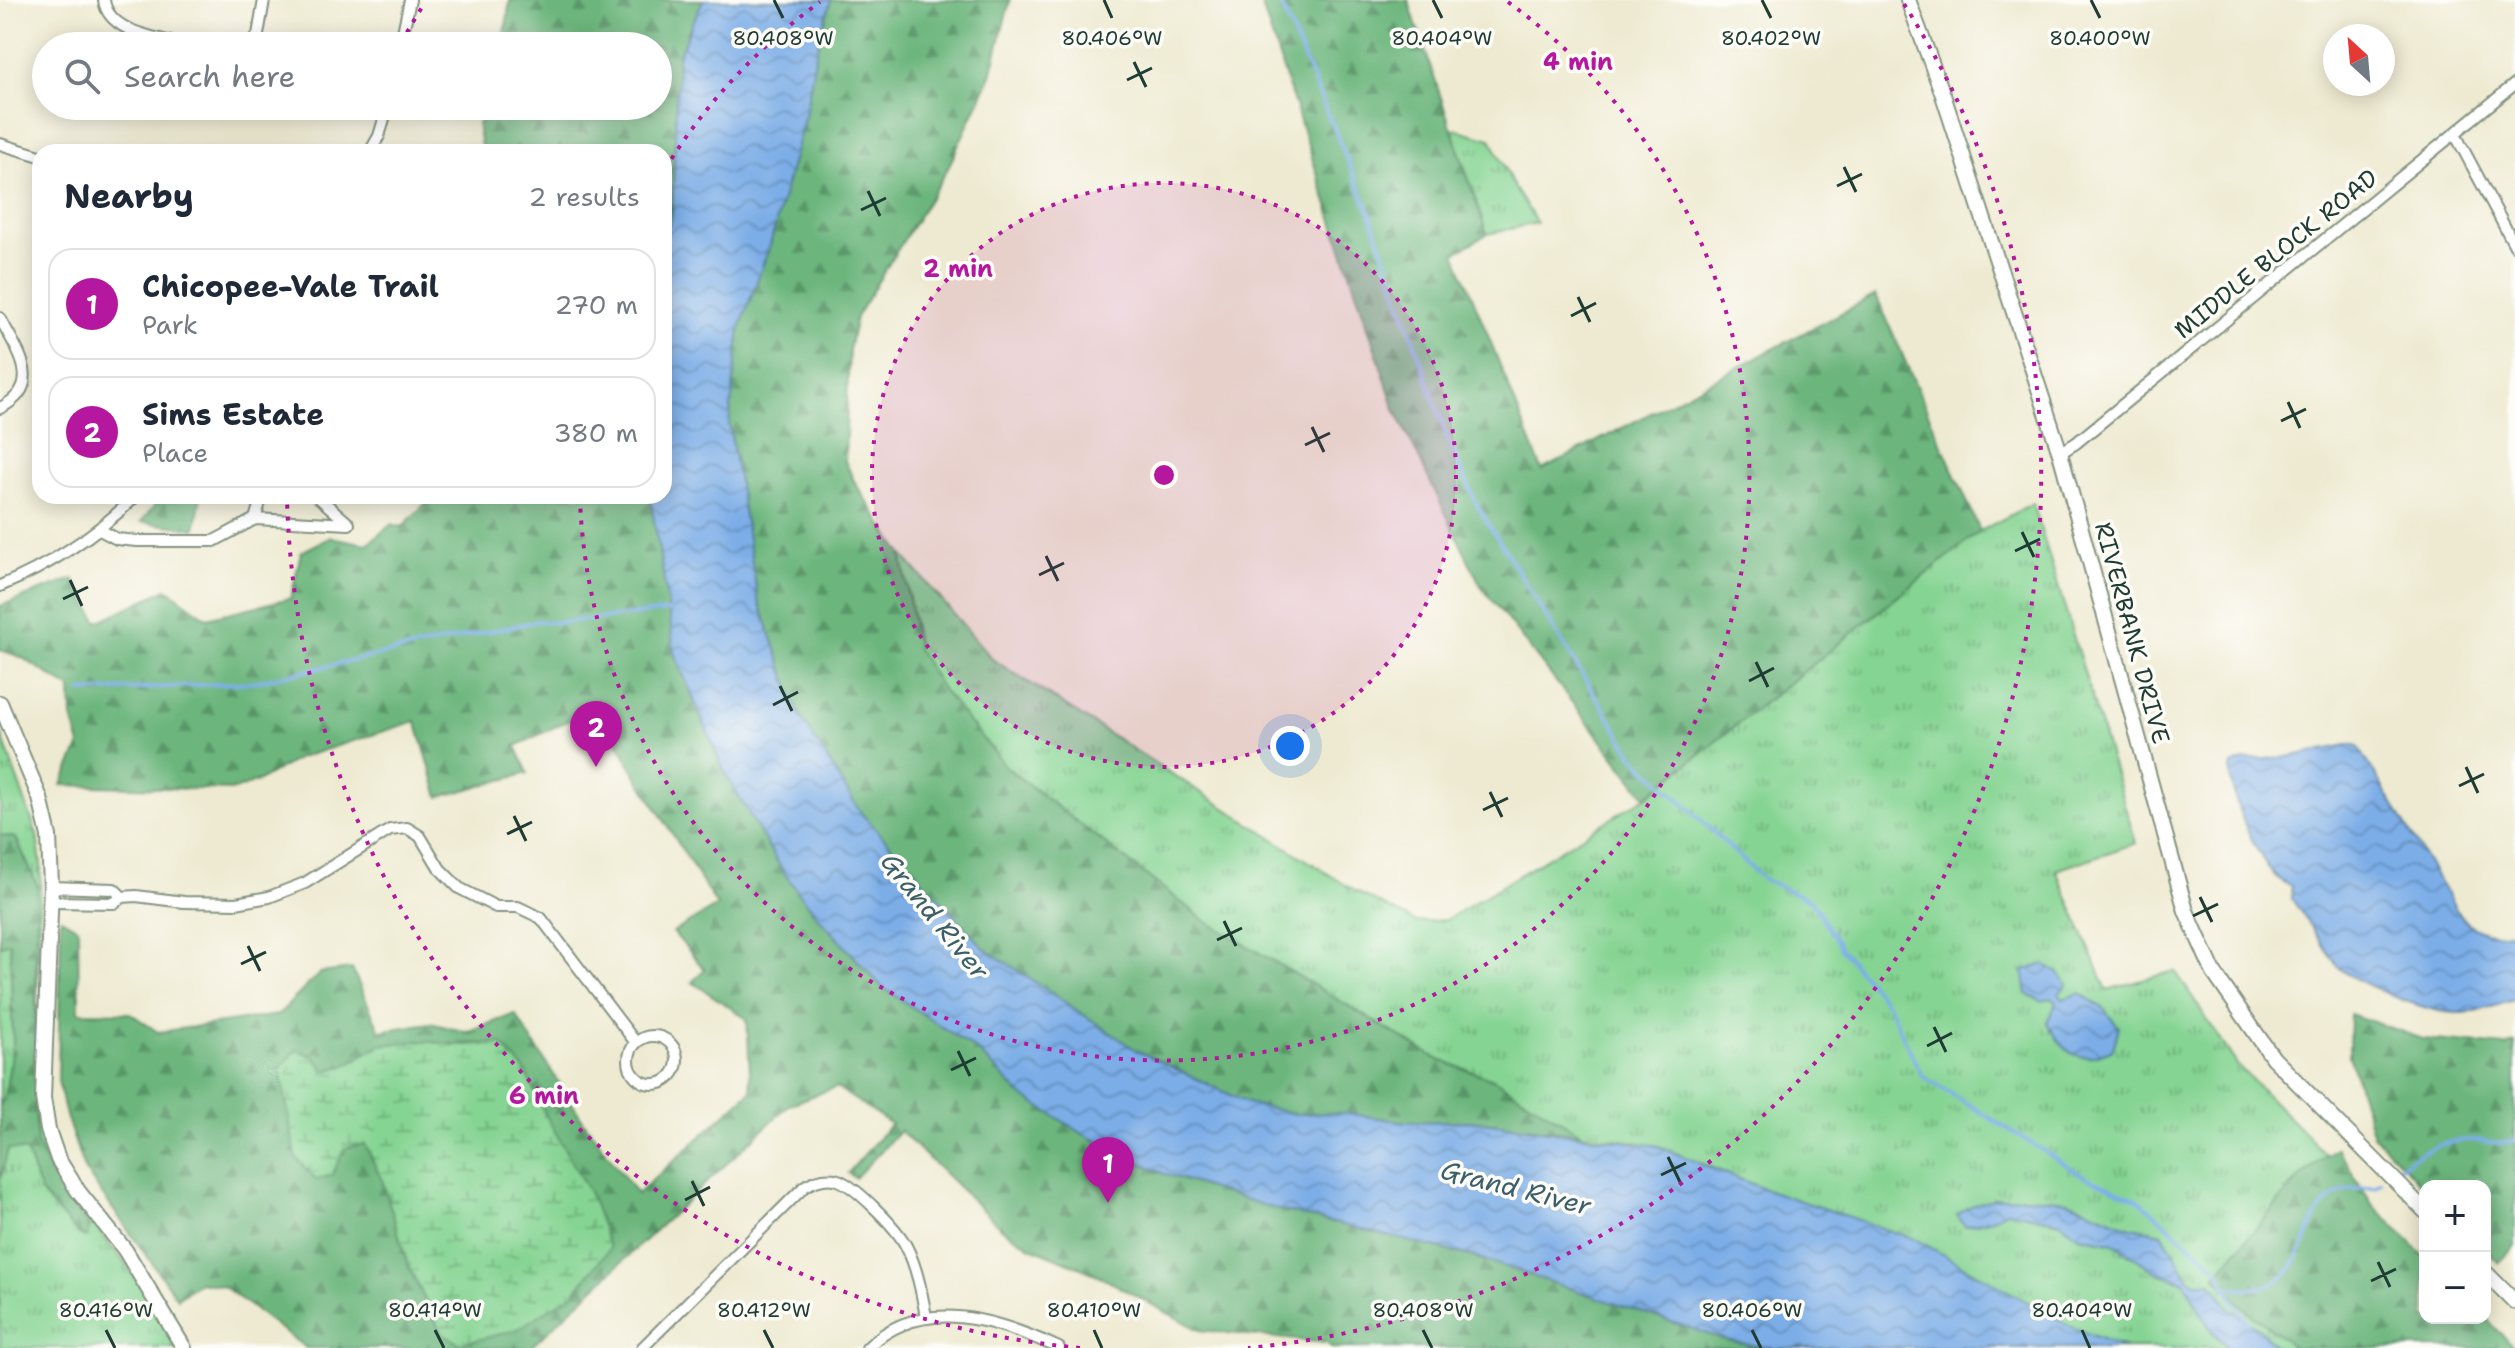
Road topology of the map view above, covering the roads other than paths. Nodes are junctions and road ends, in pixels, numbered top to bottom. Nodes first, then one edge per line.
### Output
1 (104, 0) edge
2 (264, 0) edge
3 (410, 0) edge
4 (1908, 0) edge
5 (140, 32) edge
6 (259, 32) edge
7 (403, 32) edge
8 (2515, 84) edge
9 (384, 120) edge
10 (2455, 134) junction
11 (0, 144) edge
12 (374, 144) edge
13 (32, 154) edge
14 (2515, 246) edge
15 (0, 318) edge
16 (0, 408) edge
17 (2060, 453) junction
18 (127, 504) edge
19 (260, 504) edge
20 (326, 504) edge
21 (255, 519) junction
22 (98, 529) junction
23 (0, 586) edge
24 (0, 703) edge
25 (51, 894) junction
26 (636, 1043) junction
27 (2419, 1205) edge
28 (2491, 1278) edge
29 (2515, 1302) edge
30 (926, 1317) junction
31 (184, 1348) edge
32 (642, 1348) edge
33 (867, 1348) edge
34 (1059, 1348) edge

1 - 5 street
2 - 6 street
3 - 7 street
4 - 17 street, RIVERBANK DRIVE
8 - 10 street, MIDDLE BLOCK ROAD
9 - 12 street
10 - 14 street
10 - 17 street, MIDDLE BLOCK ROAD
11 - 13 street
15 - 16 street
17 - 27 street, RIVERBANK DRIVE
18 - 22 street
19 - 21 street
20 - 21 street
21 - 22 street
22 - 23 street
24 - 25 street
25 - 26 street
25 - 31 street
26 - 26 street
28 - 29 street
30 - 32 street
30 - 33 street
30 - 34 street

